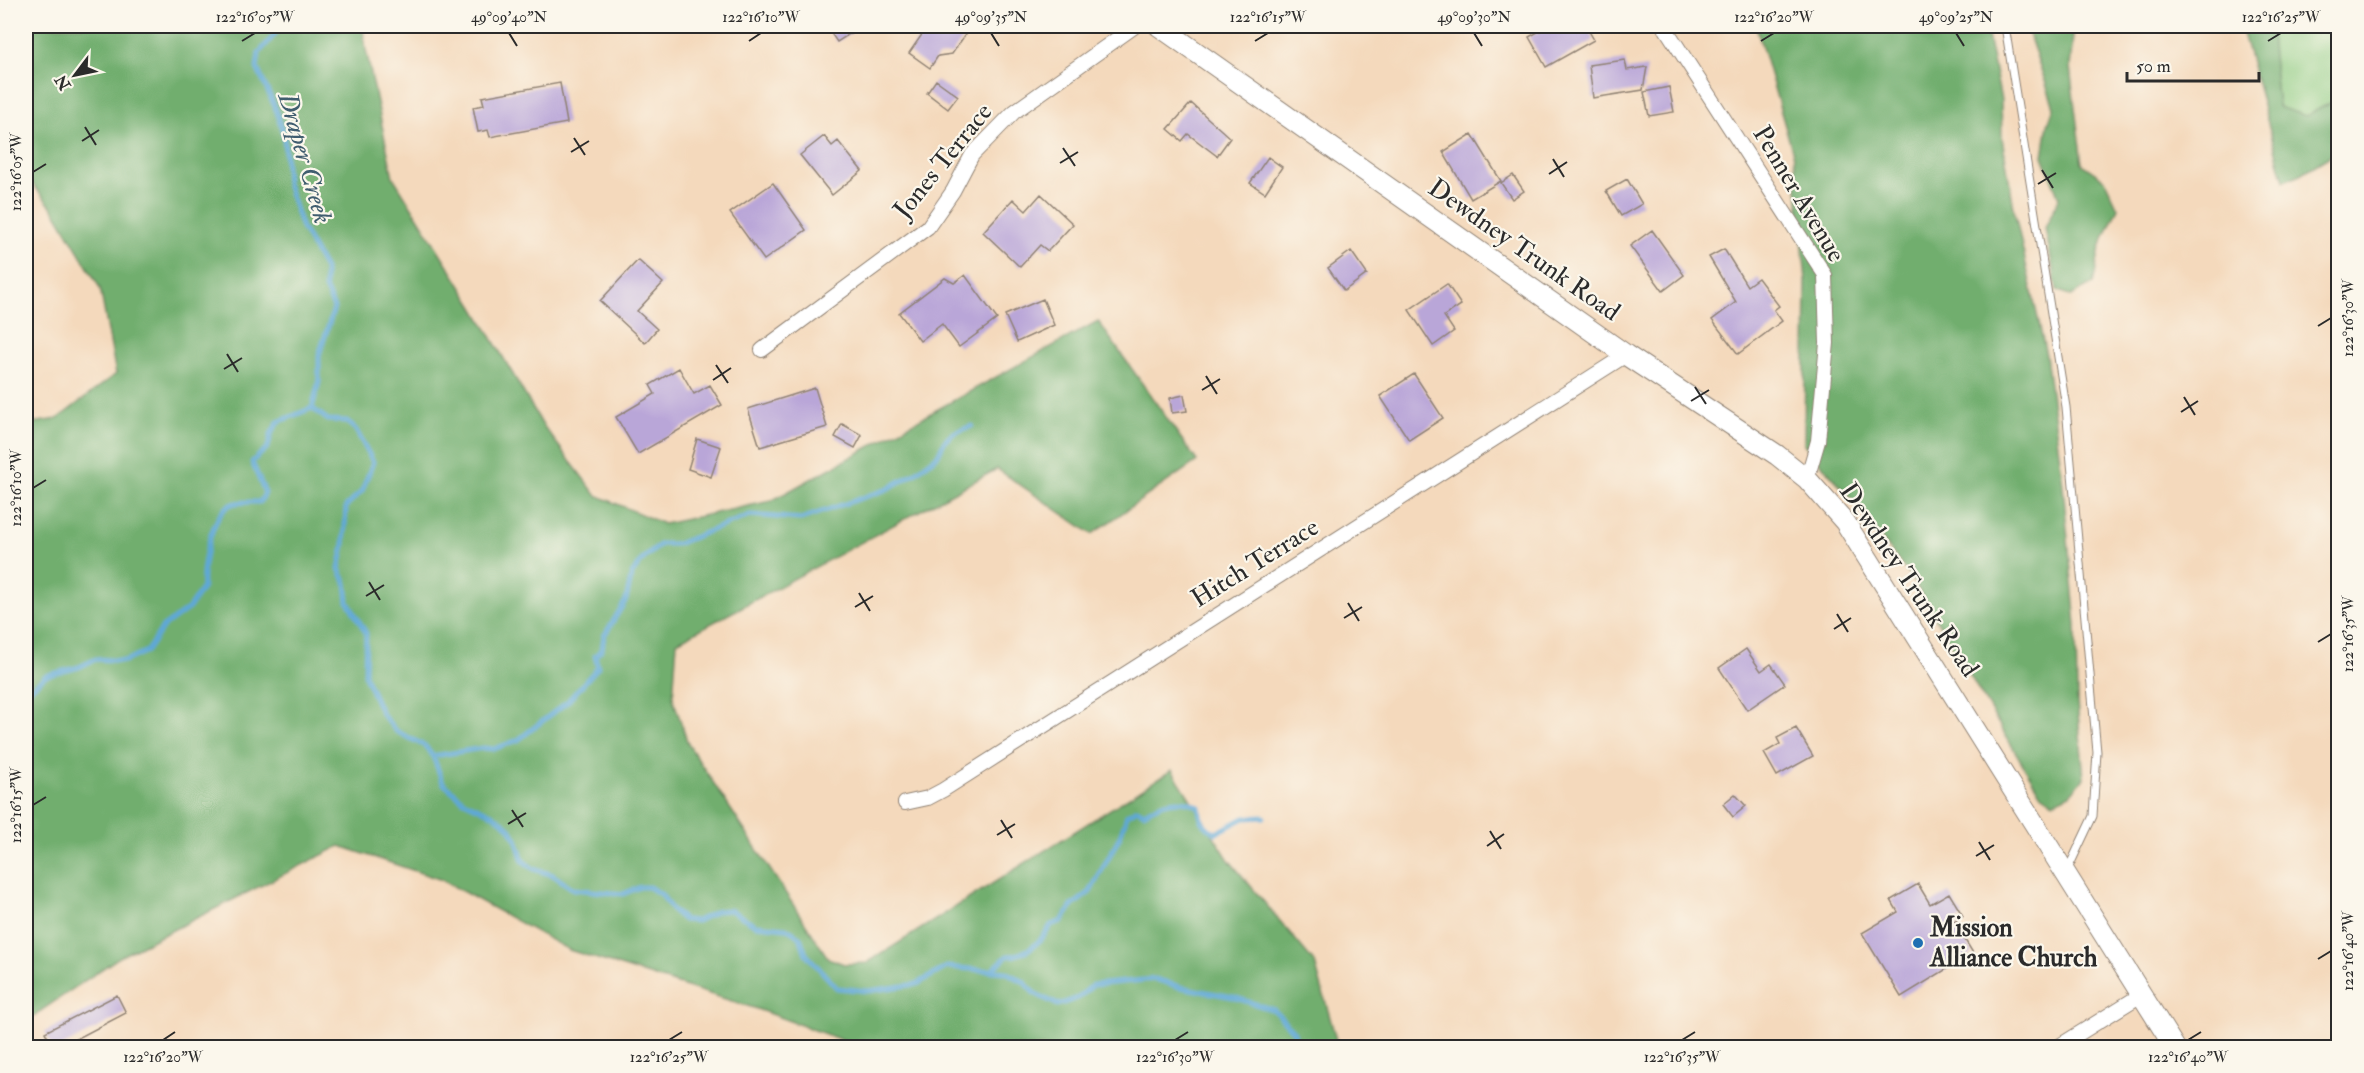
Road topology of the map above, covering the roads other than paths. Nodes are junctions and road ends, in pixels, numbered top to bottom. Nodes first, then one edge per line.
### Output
1 (1134, 26) edge
2 (1159, 26) edge
3 (1664, 26) edge
4 (2005, 26) edge
5 (762, 350) dead end
6 (1626, 355) junction
7 (1807, 479) junction
8 (905, 803) dead end
9 (2066, 873) junction
10 (2142, 994) junction
11 (2056, 1047) edge
12 (2175, 1047) edge

1 - 5 street, Jones Terrace
2 - 6 main road, Dewdney Trunk Road
3 - 7 street, Penner Avenue
4 - 9 lane
6 - 7 main road, Dewdney Trunk Road
6 - 8 street, Hitch Terrace
7 - 9 main road, Dewdney Trunk Road
9 - 10 main road, Dewdney Trunk Road
10 - 11 street
10 - 12 main road, Dewdney Trunk Road

